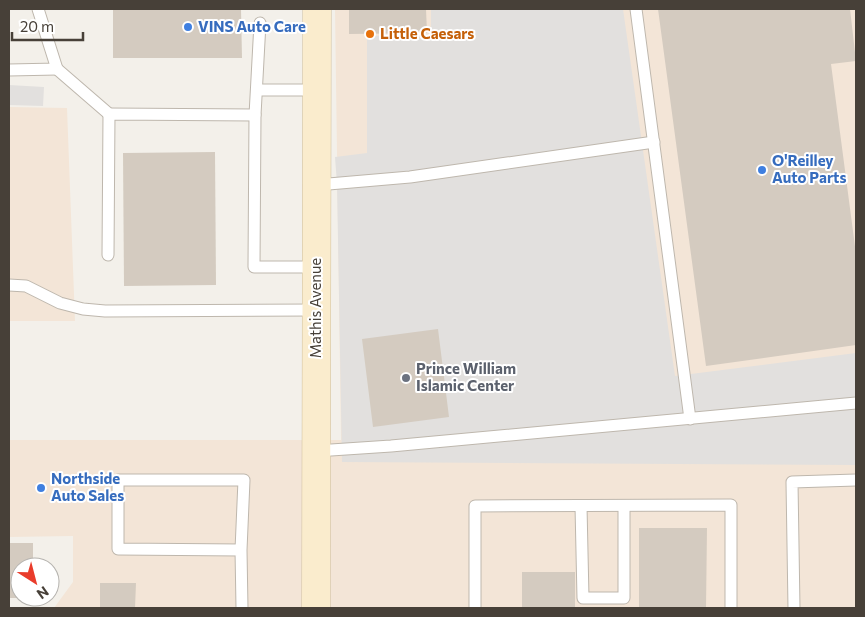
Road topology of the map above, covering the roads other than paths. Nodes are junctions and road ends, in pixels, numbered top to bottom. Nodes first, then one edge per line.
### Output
1 (38, 9) edge
2 (317, 9) edge
3 (636, 9) edge
4 (260, 23) dead end
5 (57, 69) junction
6 (9, 70) edge
7 (257, 90) junction
8 (317, 90) junction
9 (109, 114) junction
10 (255, 115) junction
11 (654, 142) junction
12 (317, 185) junction
13 (108, 255) dead end
14 (316, 267) junction
15 (9, 285) edge
16 (316, 310) junction
17 (856, 404) edge
18 (690, 419) junction
19 (316, 451) junction
20 (856, 480) edge
21 (581, 506) junction
22 (624, 506) junction
23 (241, 550) junction
24 (242, 608) edge
25 (316, 608) edge
26 (475, 608) edge
27 (731, 608) edge
28 (794, 608) edge

1 - 5 lane
2 - 8 street, Mathis Avenue
3 - 11 lane
4 - 7 lane
5 - 6 lane
5 - 9 lane
7 - 8 lane
7 - 10 lane
8 - 12 street, Mathis Avenue
9 - 10 lane
9 - 13 lane
10 - 14 lane
11 - 12 lane
11 - 18 lane
12 - 14 street, Mathis Avenue
14 - 16 street, Mathis Avenue
15 - 16 lane
16 - 19 street, Mathis Avenue
17 - 18 lane
18 - 19 lane
19 - 25 street, Mathis Avenue
20 - 28 lane
21 - 22 lane
21 - 22 lane
21 - 26 lane
22 - 27 lane
23 - 23 lane
23 - 24 lane

